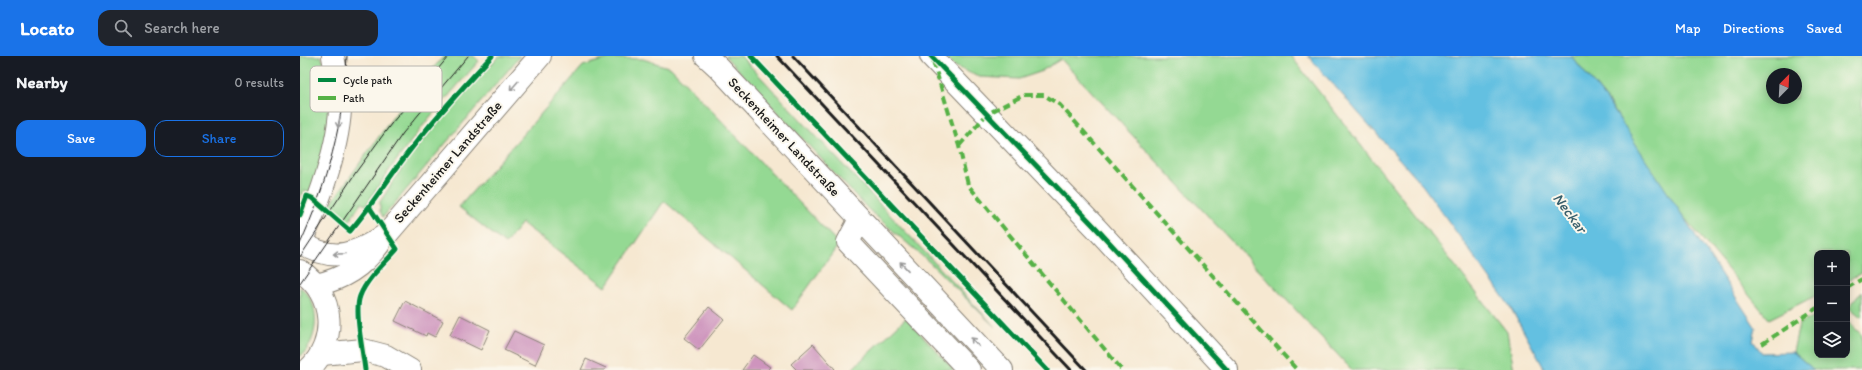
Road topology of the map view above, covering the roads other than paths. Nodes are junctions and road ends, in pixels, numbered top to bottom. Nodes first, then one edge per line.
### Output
1 (333, 56) edge
2 (540, 56) edge
3 (706, 56) edge
4 (931, 56) edge
5 (335, 66) edge
6 (340, 112) edge
7 (860, 219) junction
8 (386, 234) junction
9 (300, 243) edge
10 (300, 271) edge
11 (316, 285) junction
12 (322, 354) junction
13 (308, 370) edge
14 (410, 370) edge
15 (970, 370) edge
16 (1002, 370) edge
17 (1227, 370) edge

1 -> 5 main road
2 -> 8 main road, Seckenheimer Landstraße
3 - 7 main road, Seckenheimer Landstraße
4 - 17 main road
6 -> 9 main road
7 - 15 main road
16 -> 7 main road, Seckenheimer Landstraße
8 -> 9 main road, Seckenheimer Landstraße
8 - 11 main road
10 - 11 main road
11 - 12 main road
12 - 13 main road
12 - 14 main road

